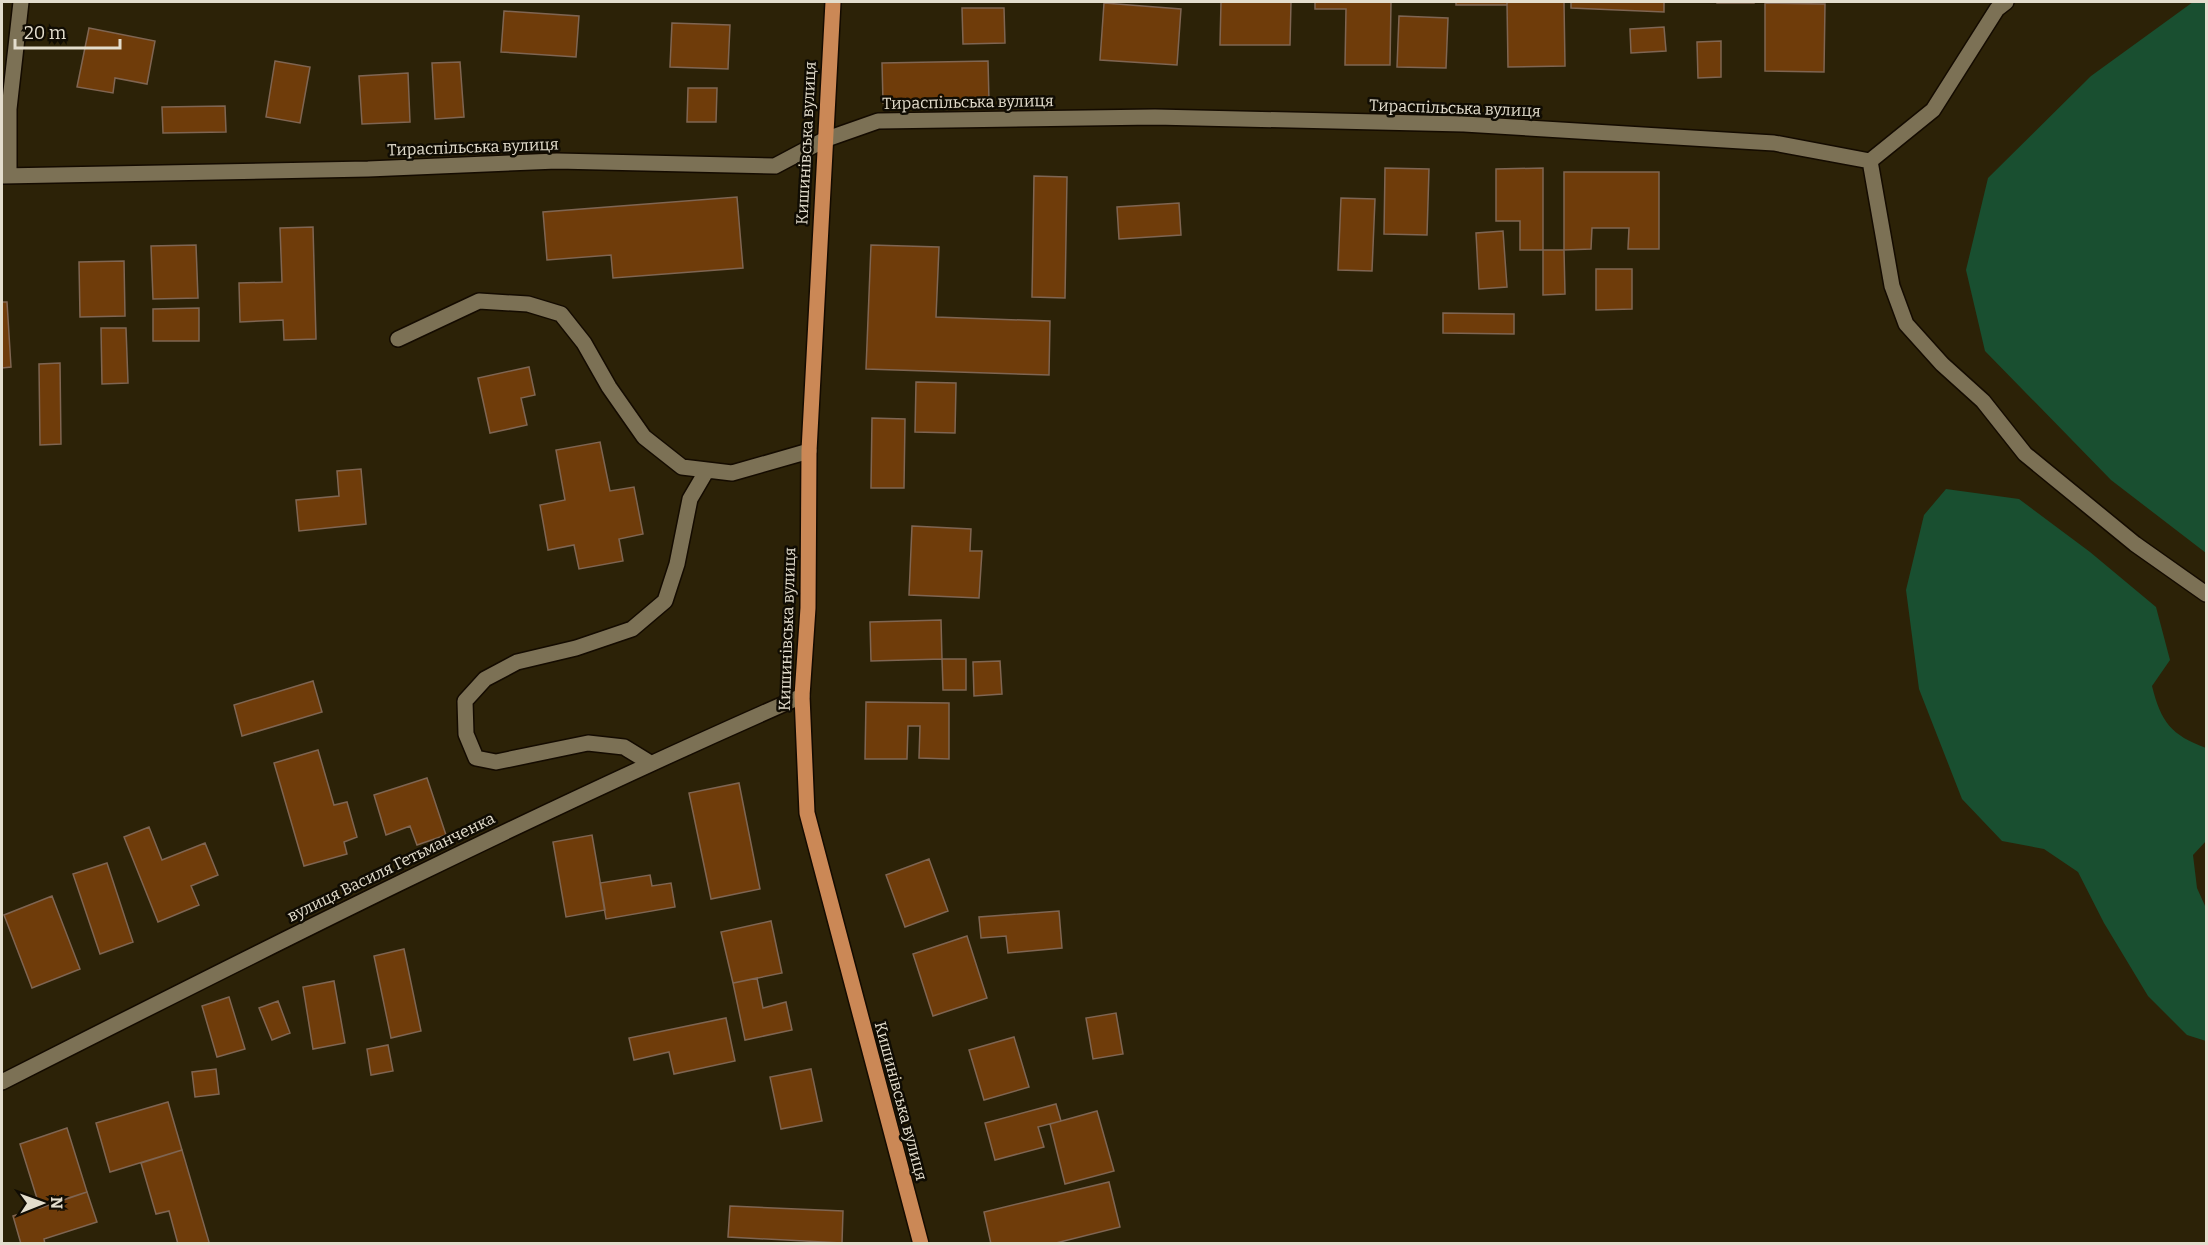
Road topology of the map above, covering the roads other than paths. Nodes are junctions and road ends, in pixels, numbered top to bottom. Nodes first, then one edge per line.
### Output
1 (21, 2) edge
2 (833, 2) edge
3 (2006, 2) edge
4 (824, 140) junction
5 (1870, 161) junction
6 (5, 176) edge
7 (398, 339) dead end
8 (808, 451) junction
9 (707, 470) junction
10 (2206, 594) edge
11 (802, 696) junction
12 (650, 763) junction
13 (2, 1082) edge
14 (921, 1244) edge

1 - 6 street
2 - 4 main road, Кишинівська вулиця
3 - 5 street
4 - 5 street, Тираспільська вулиця
4 - 6 street, Тираспільська вулиця
4 - 8 main road, Кишинівська вулиця
5 - 10 street
7 - 9 street
8 - 9 street
8 - 11 main road, Кишинівська вулиця
9 - 12 street
11 - 12 street, вулиця Василя Гетьманченка
11 - 14 main road, Кишинівська вулиця
12 - 13 street, вулиця Василя Гетьманченка

